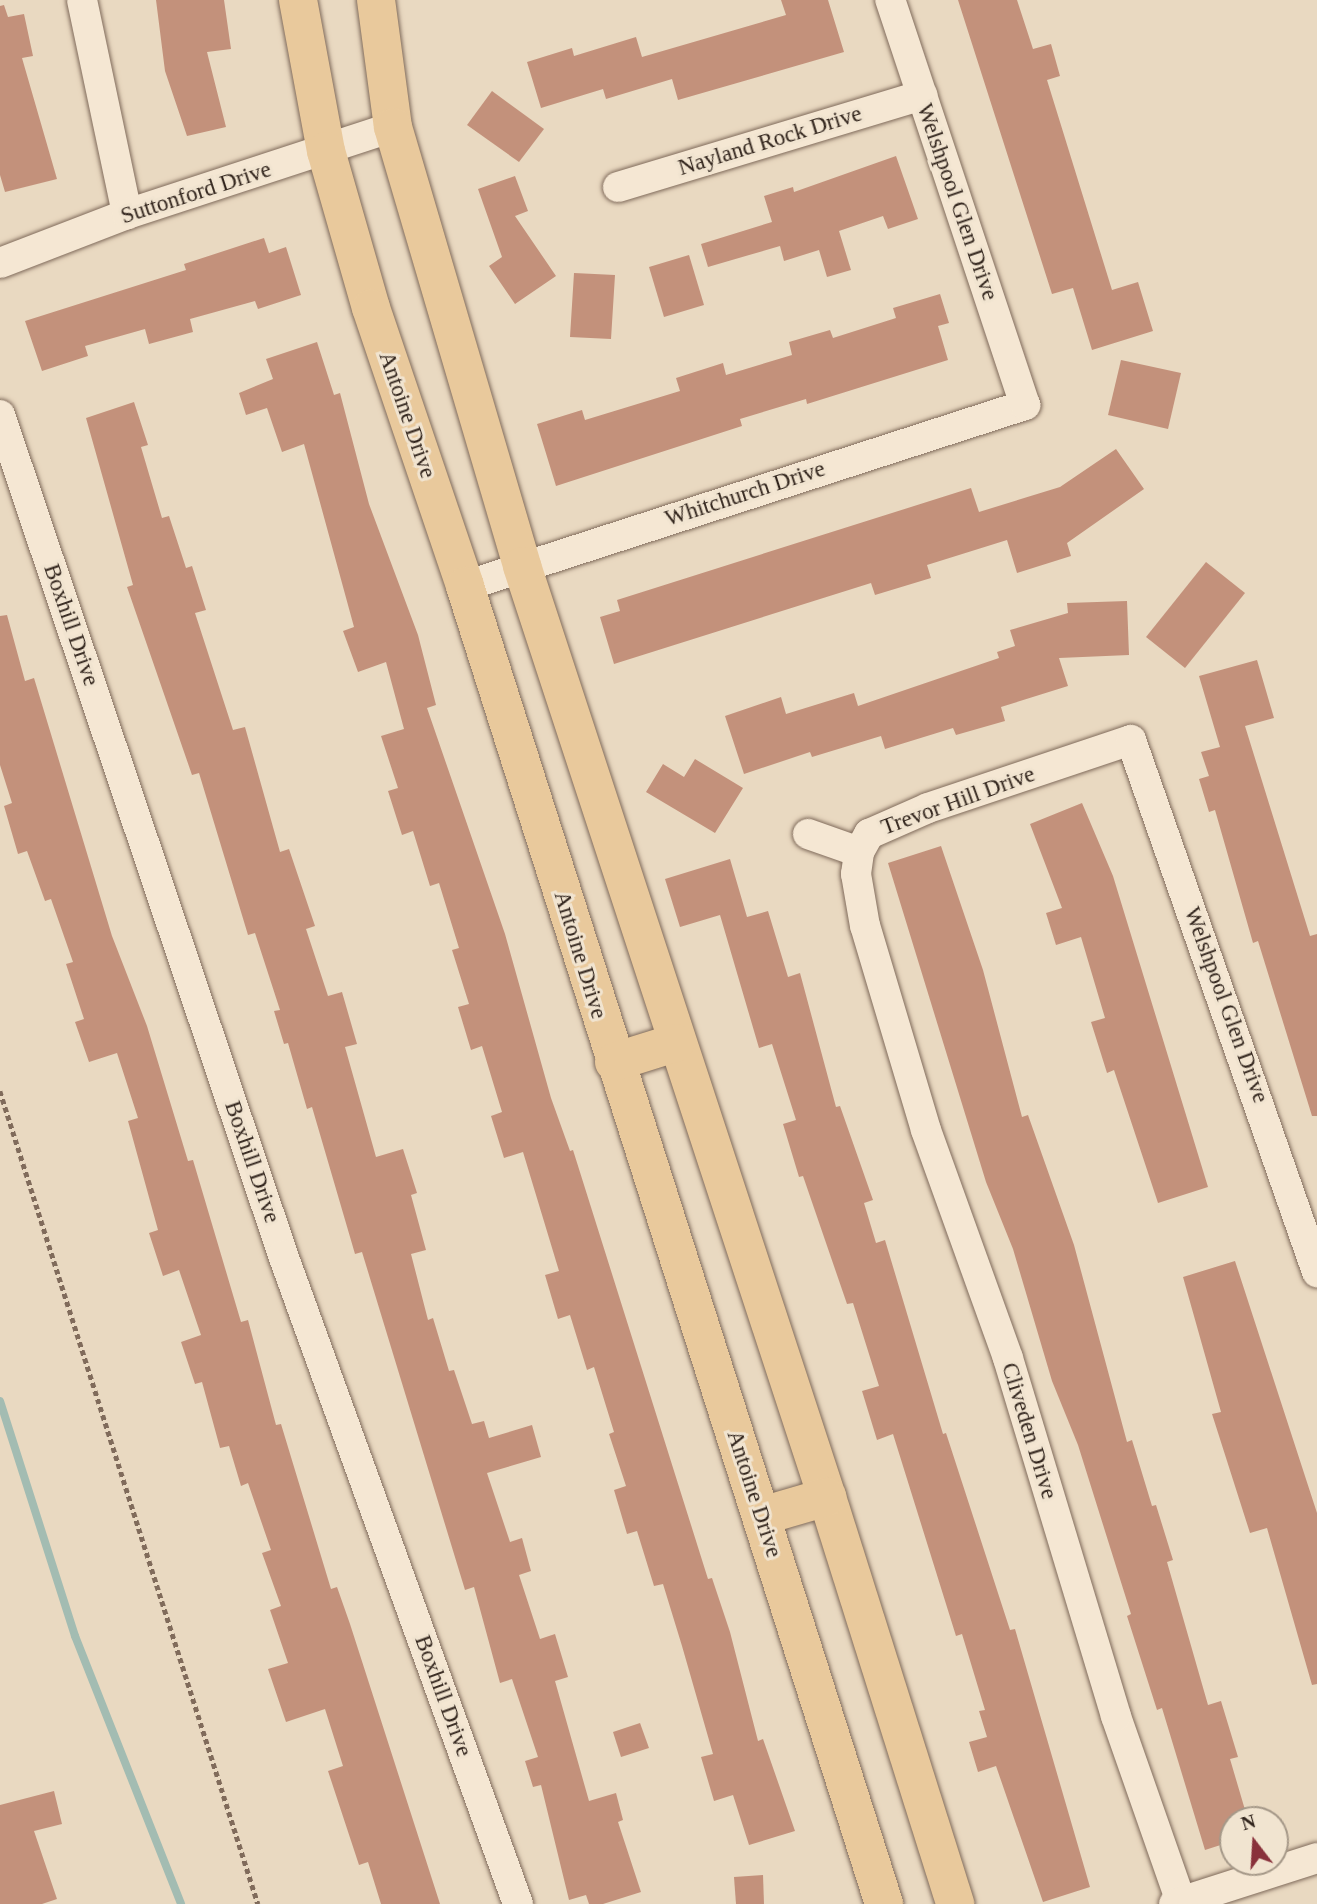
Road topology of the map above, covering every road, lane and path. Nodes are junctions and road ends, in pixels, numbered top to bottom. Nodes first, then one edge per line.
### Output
1 (82, 0) edge
2 (298, 0) edge
3 (376, 0) edge
4 (890, 0) edge
5 (922, 96) junction
6 (393, 127) junction
7 (326, 151) junction
8 (618, 187) dead end
9 (127, 214) junction
10 (0, 263) edge
11 (1025, 405) joint
12 (0, 415) edge
13 (522, 566) junction
14 (465, 586) junction
15 (1130, 740) joint
16 (808, 834) dead end
17 (859, 852) junction
18 (875, 960) joint
19 (675, 1043) junction
20 (614, 1062) junction
21 (0, 1091) edge
22 (1314, 1256) edge
23 (827, 1497) junction
24 (762, 1516) junction
25 (1317, 1858) edge
26 (1177, 1903) edge
27 (257, 1904) edge
28 (518, 1904) edge
29 (884, 1904) edge
30 (955, 1904) edge

1 - 9 street
2 - 7 main road, Antoine Drive
3 - 6 main road
4 - 5 street, Welshpool Glen Drive
5 - 8 street, Nayland Rock Drive
5 - 11 street, Welshpool Glen Drive
6 - 7 street, Suttonford Drive
6 - 13 main road
7 - 9 street, Suttonford Drive
7 - 14 main road, Antoine Drive
9 - 10 street, Suttonford Drive
11 - 13 street, Whitchurch Drive
12 - 28 street, Boxhill Drive
13 - 14 street, Whitchurch Drive
13 - 19 main road
14 - 20 main road, Antoine Drive
15 - 17 street, Trevor Hill Drive
15 - 22 street, Welshpool Glen Drive
16 - 17 street
17 - 18 street, Trevor Hill Drive
18 - 26 street, Cliveden Drive
19 - 20 main road
19 - 23 main road
20 - 24 main road, Antoine Drive
21 - 27 path
23 - 24 main road
23 - 30 main road
24 - 29 main road, Antoine Drive
25 - 26 street

